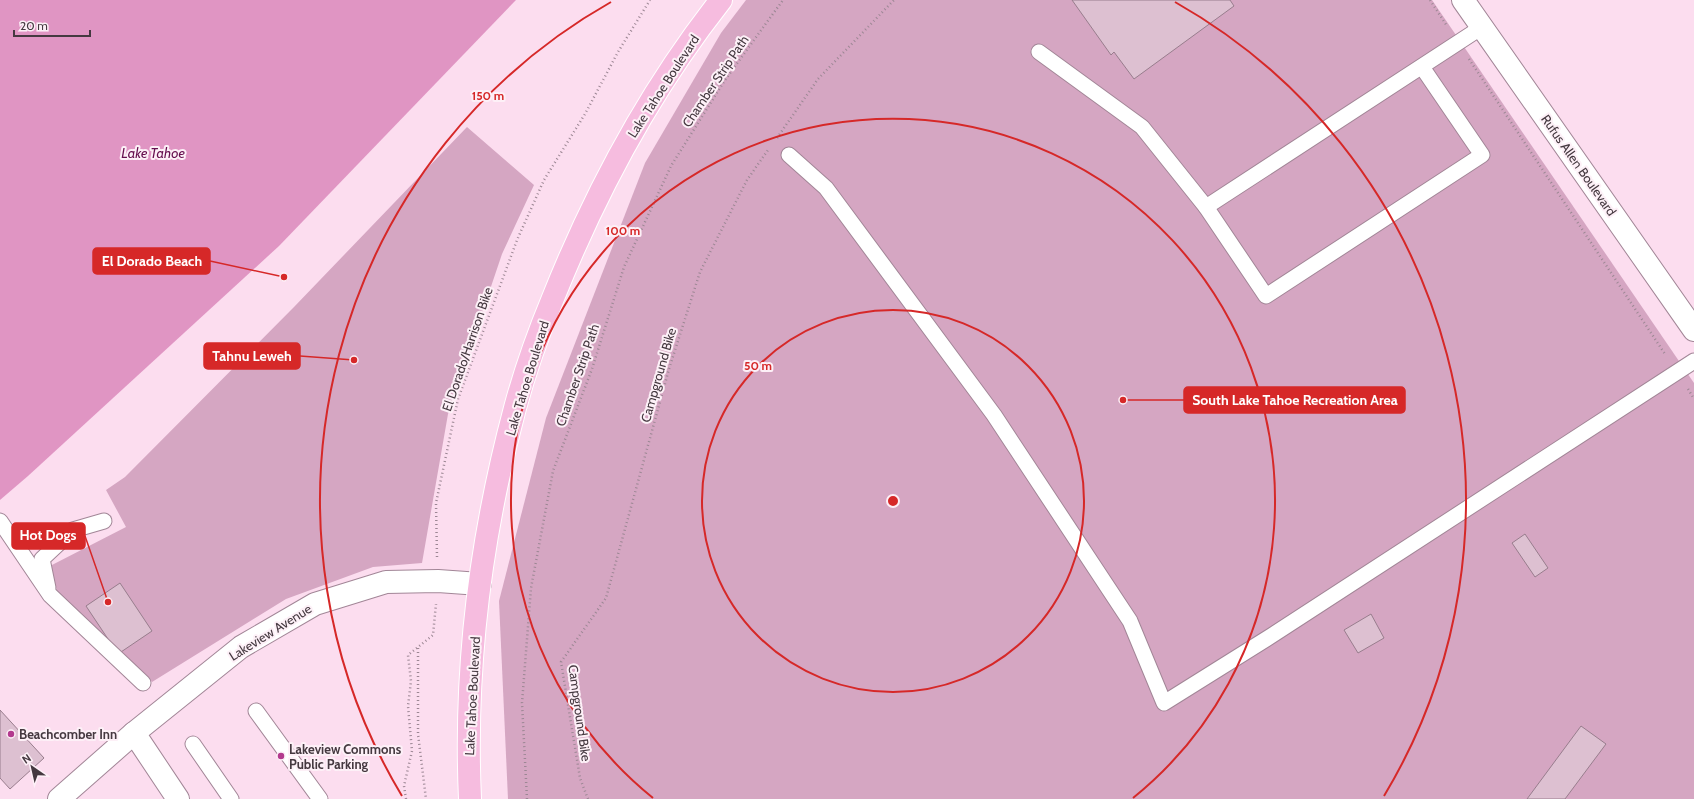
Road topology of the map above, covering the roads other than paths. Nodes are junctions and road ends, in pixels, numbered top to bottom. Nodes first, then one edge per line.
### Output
1 (721, 0) edge
2 (1463, 0) edge
3 (1482, 27) junction
4 (1038, 52) dead end
5 (1422, 67) junction
6 (789, 155) dead end
7 (1206, 207) junction
8 (1694, 330) edge
9 (1694, 361) edge
10 (0, 521) edge
11 (104, 521) dead end
12 (480, 584) junction
13 (50, 595) junction
14 (143, 683) dead end
15 (256, 711) dead end
16 (134, 733) junction
17 (193, 744) dead end
18 (59, 799) edge
19 (178, 799) edge
20 (231, 799) edge
21 (320, 799) edge
22 (470, 799) edge

1 - 12 highway, Lake Tahoe Boulevard
2 - 3 street, Rufus Allen Boulevard
3 - 5 lane
3 - 8 street, Rufus Allen Boulevard
4 - 7 lane
5 - 7 lane
5 - 7 lane
6 - 9 lane
10 - 13 lane
11 - 13 lane
12 - 16 street, Lakeview Avenue
12 - 22 highway, Lake Tahoe Boulevard
13 - 14 lane
15 - 21 lane
16 - 18 street, Lakeview Avenue
16 - 19 street
17 - 20 lane

